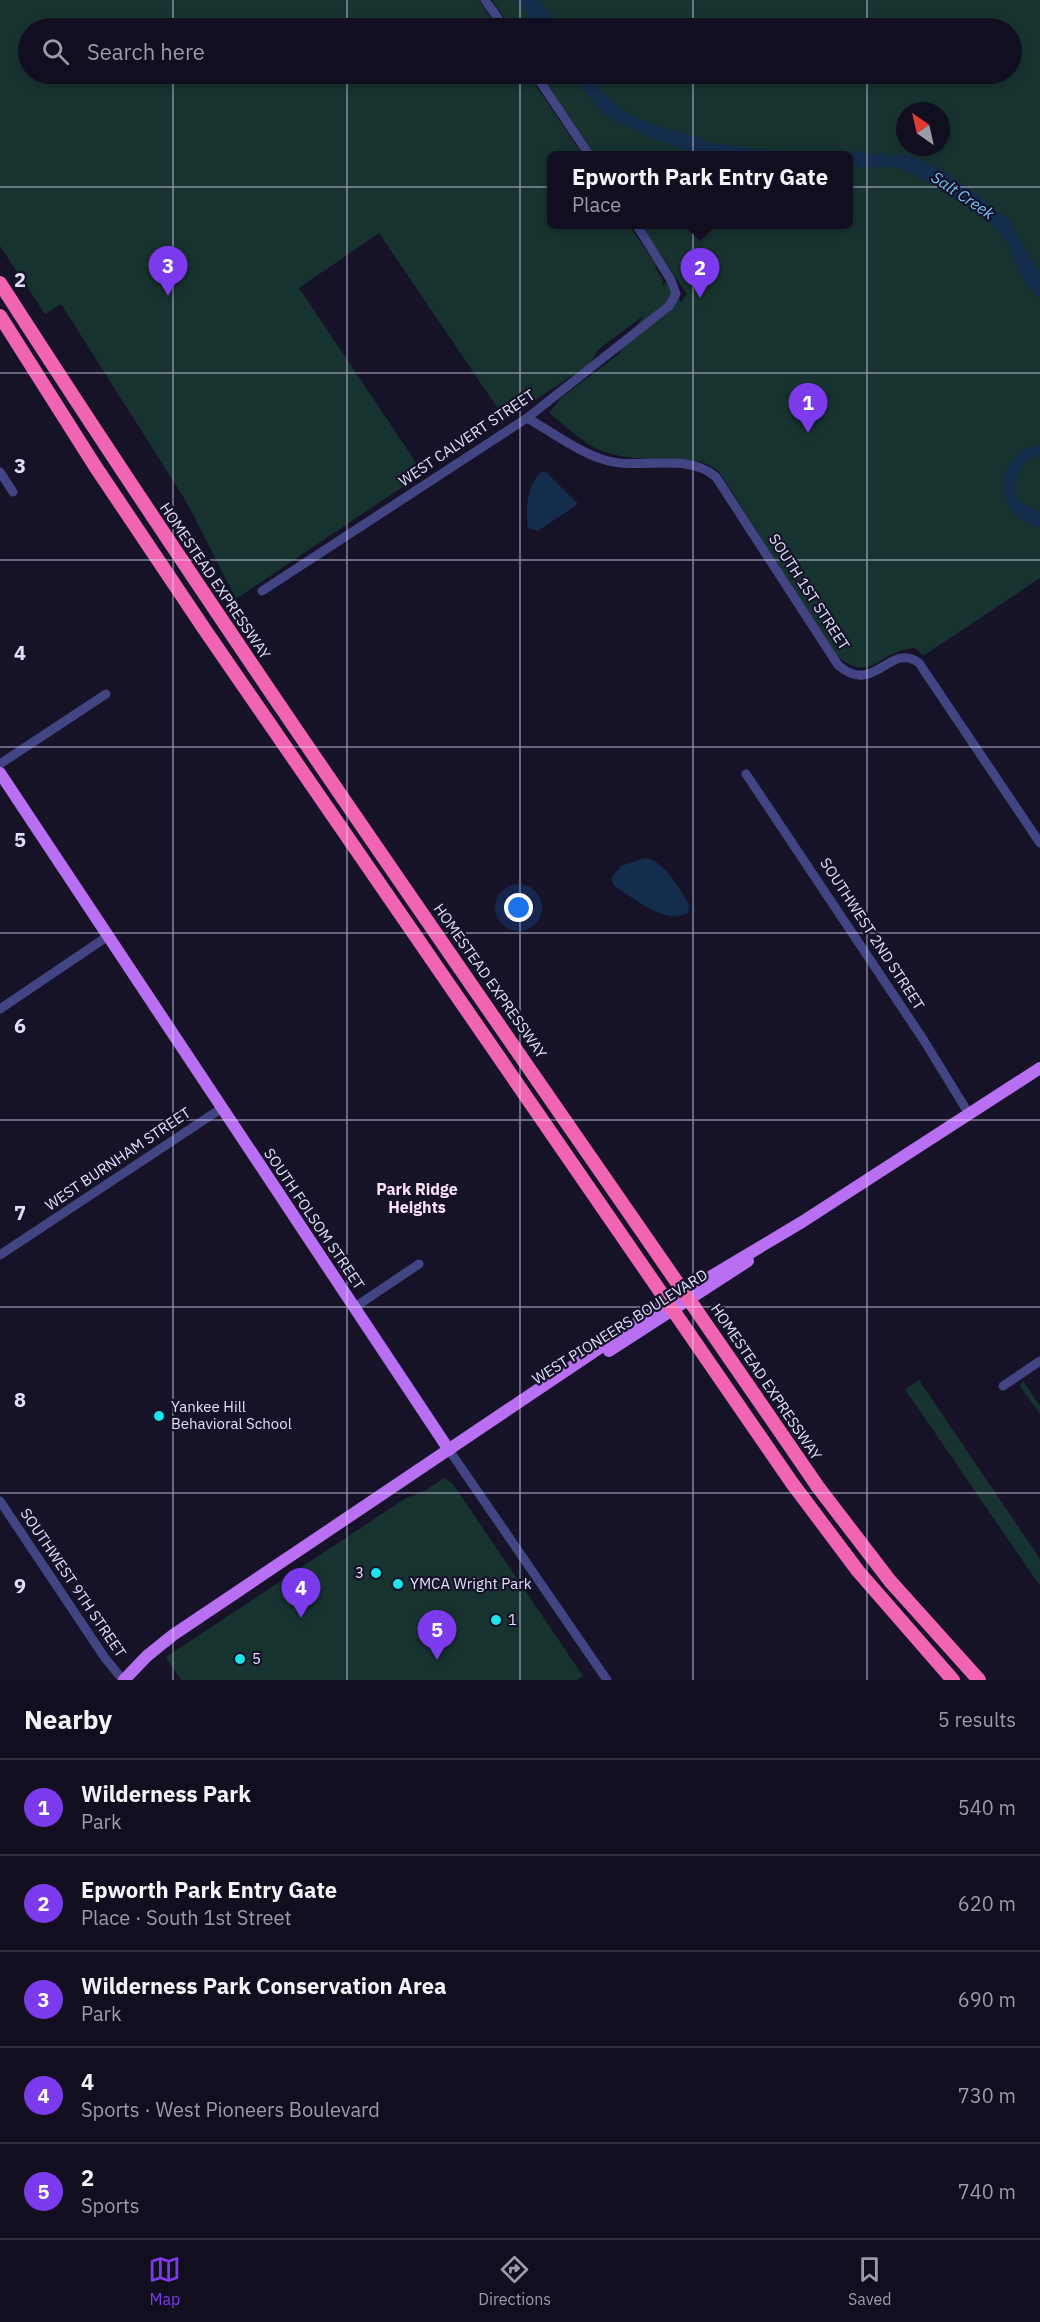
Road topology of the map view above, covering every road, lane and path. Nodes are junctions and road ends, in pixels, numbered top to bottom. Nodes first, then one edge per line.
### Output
1 (485, 0) edge
2 (497, 18) edge
3 (542, 84) edge
4 (587, 151) edge
5 (639, 229) edge
6 (0, 283) edge
7 (0, 316) edge
8 (528, 418) junction
9 (0, 472) edge
10 (13, 492) dead end
11 (261, 591) dead end
12 (106, 694) dead end
13 (0, 764) edge
14 (0, 773) edge
15 (746, 774) dead end
16 (1040, 843) edge
17 (108, 936) junction
18 (0, 1009) edge
19 (1040, 1068) edge
20 (222, 1108) junction
21 (969, 1114) junction
22 (0, 1255) edge
23 (419, 1264) dead end
24 (687, 1297) junction
25 (671, 1306) junction
26 (355, 1307) junction
27 (1040, 1361) edge
28 (1003, 1386) dead end
29 (449, 1450) junction
30 (0, 1501) edge
31 (124, 1680) edge
32 (607, 1680) edge
33 (952, 1680) edge
34 (979, 1680) edge

1 - 2 street
3 - 4 street
5 - 8 street, WEST CALVERT STREET
6 - 24 highway, HOMESTEAD EXPRESSWAY
7 - 25 highway
8 - 11 street, WEST CALVERT STREET
8 - 16 street, SOUTH 1ST STREET
9 - 10 street
12 - 13 street
14 - 17 main road, SOUTH FOLSOM STREET
15 - 21 street, SOUTHWEST 2ND STREET
17 - 18 street
17 - 20 main road, SOUTH FOLSOM STREET
19 - 21 main road, WEST PIONEERS BOULEVARD
20 - 22 street, WEST BURNHAM STREET
20 - 26 main road, SOUTH FOLSOM STREET
21 - 24 main road, WEST PIONEERS BOULEVARD
23 - 26 street
24 - 25 main road, WEST PIONEERS BOULEVARD
24 - 34 highway, HOMESTEAD EXPRESSWAY
25 - 29 main road, WEST PIONEERS BOULEVARD
25 - 33 highway
26 - 29 main road, SOUTH FOLSOM STREET
27 - 28 street
29 - 31 main road, WEST PIONEERS BOULEVARD
29 - 32 street, SOUTH FOLSOM STREET
30 - 31 street, SOUTHWEST 9TH STREET

